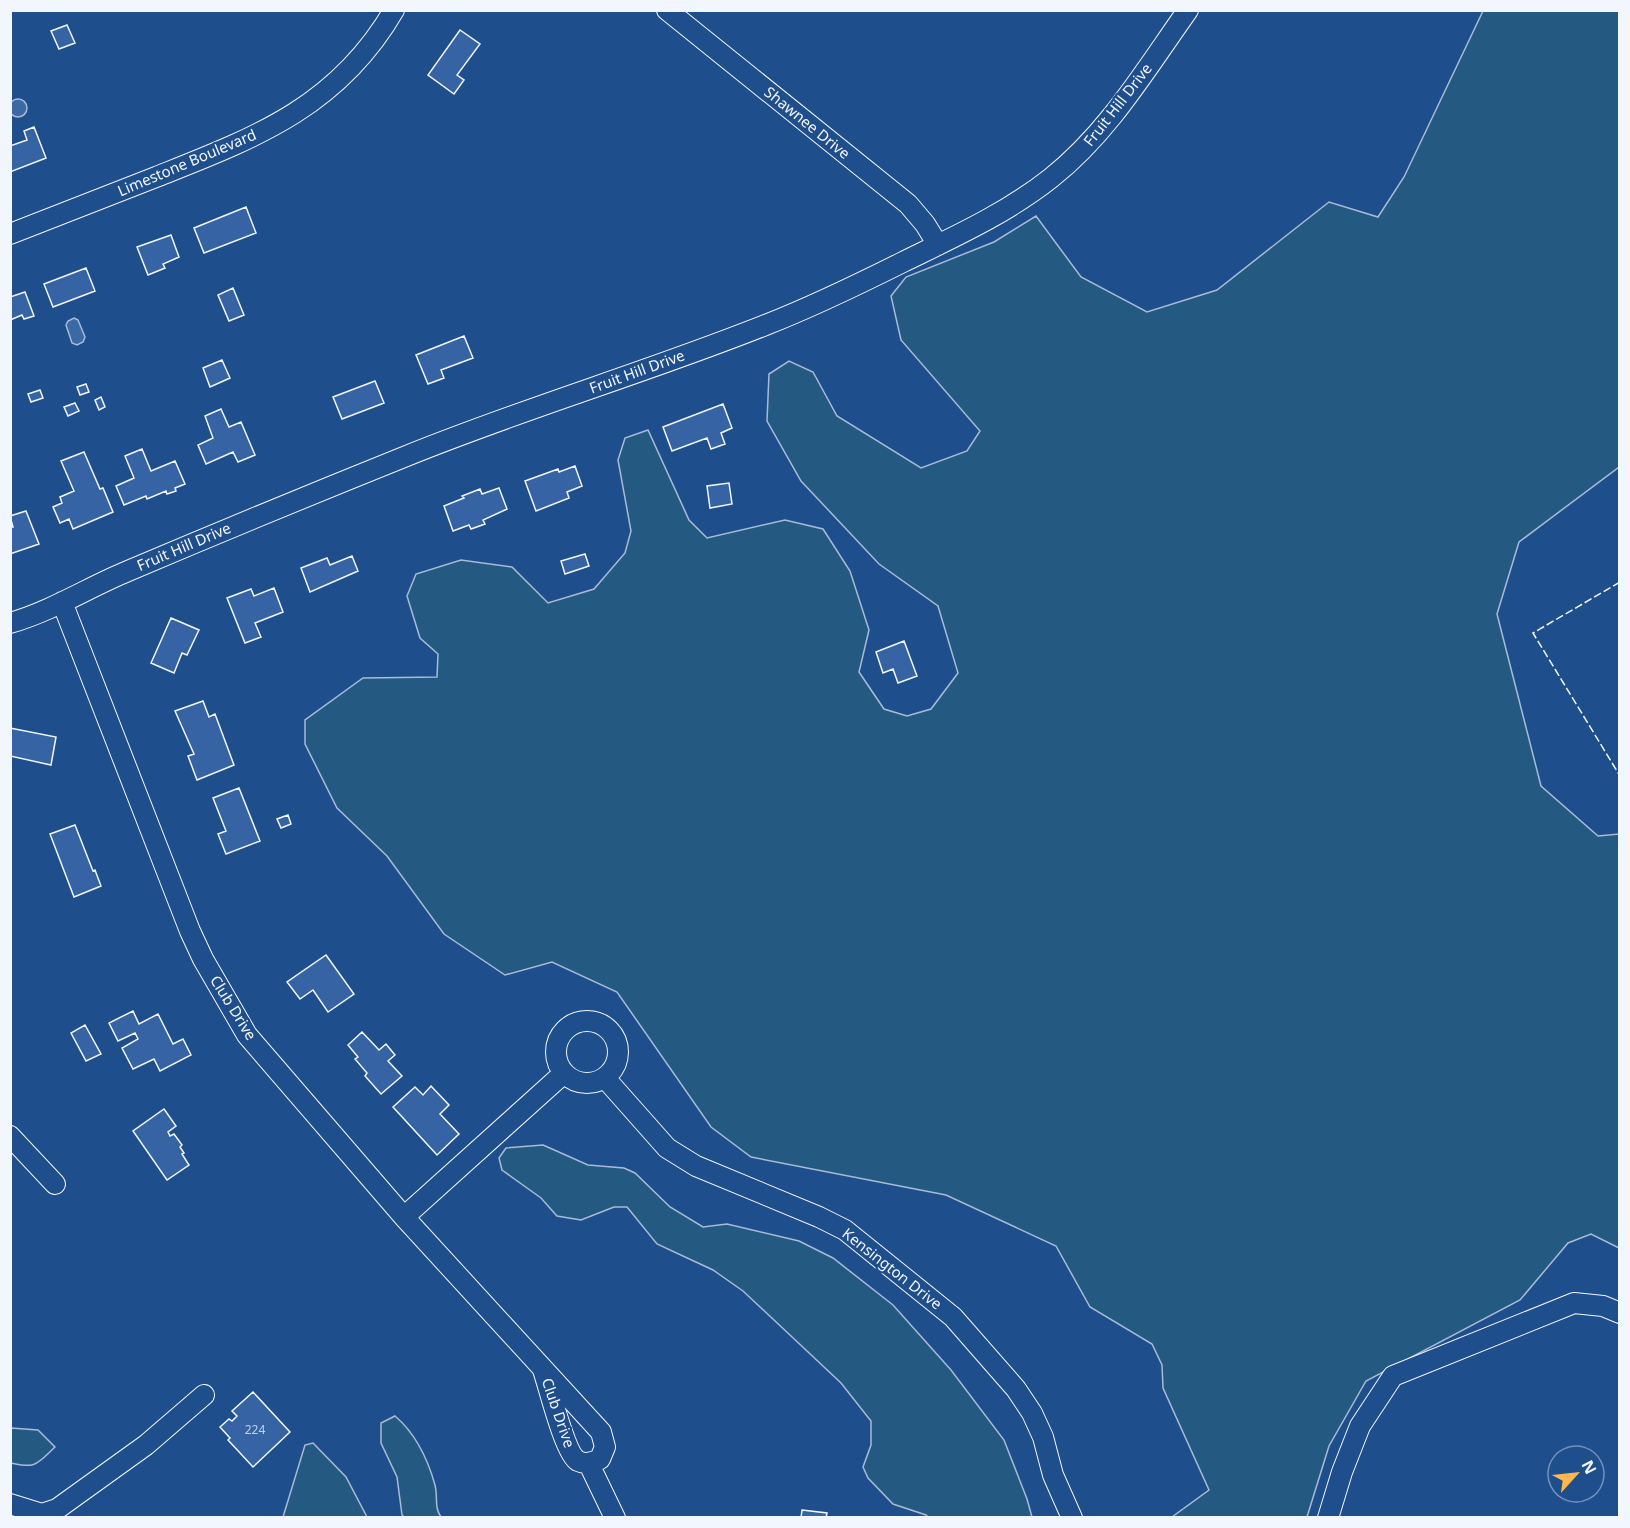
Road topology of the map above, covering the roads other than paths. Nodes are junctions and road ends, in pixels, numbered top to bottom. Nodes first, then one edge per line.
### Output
1 (394, 10) edge
2 (667, 10) edge
3 (1188, 10) edge
4 (10, 234) edge
5 (938, 245) junction
6 (62, 602) junction
7 (10, 622) edge
8 (564, 1073) junction
9 (605, 1078) junction
10 (10, 1136) edge
11 (55, 1184) dead end
12 (404, 1217) junction
13 (1620, 1313) edge
14 (543, 1370) junction
15 (204, 1395) dead end
16 (589, 1464) junction
17 (10, 1504) edge
18 (615, 1518) edge
19 (1072, 1518) edge
20 (1328, 1518) edge

1 - 4 street, Limestone Boulevard
2 - 5 street, Shawnee Drive
3 - 5 street, Fruit Hill Drive
5 - 6 street, Fruit Hill Drive
6 - 7 street, Fruit Hill Drive
6 - 12 street, Club Drive
8 - 9 street
8 - 9 street
8 - 12 street
9 - 19 street, Kensington Drive
10 - 11 street
12 - 14 street, Club Drive
13 - 20 street
14 - 16 street, Club Drive
14 - 16 street, Club Drive
15 - 17 street
16 - 18 street

